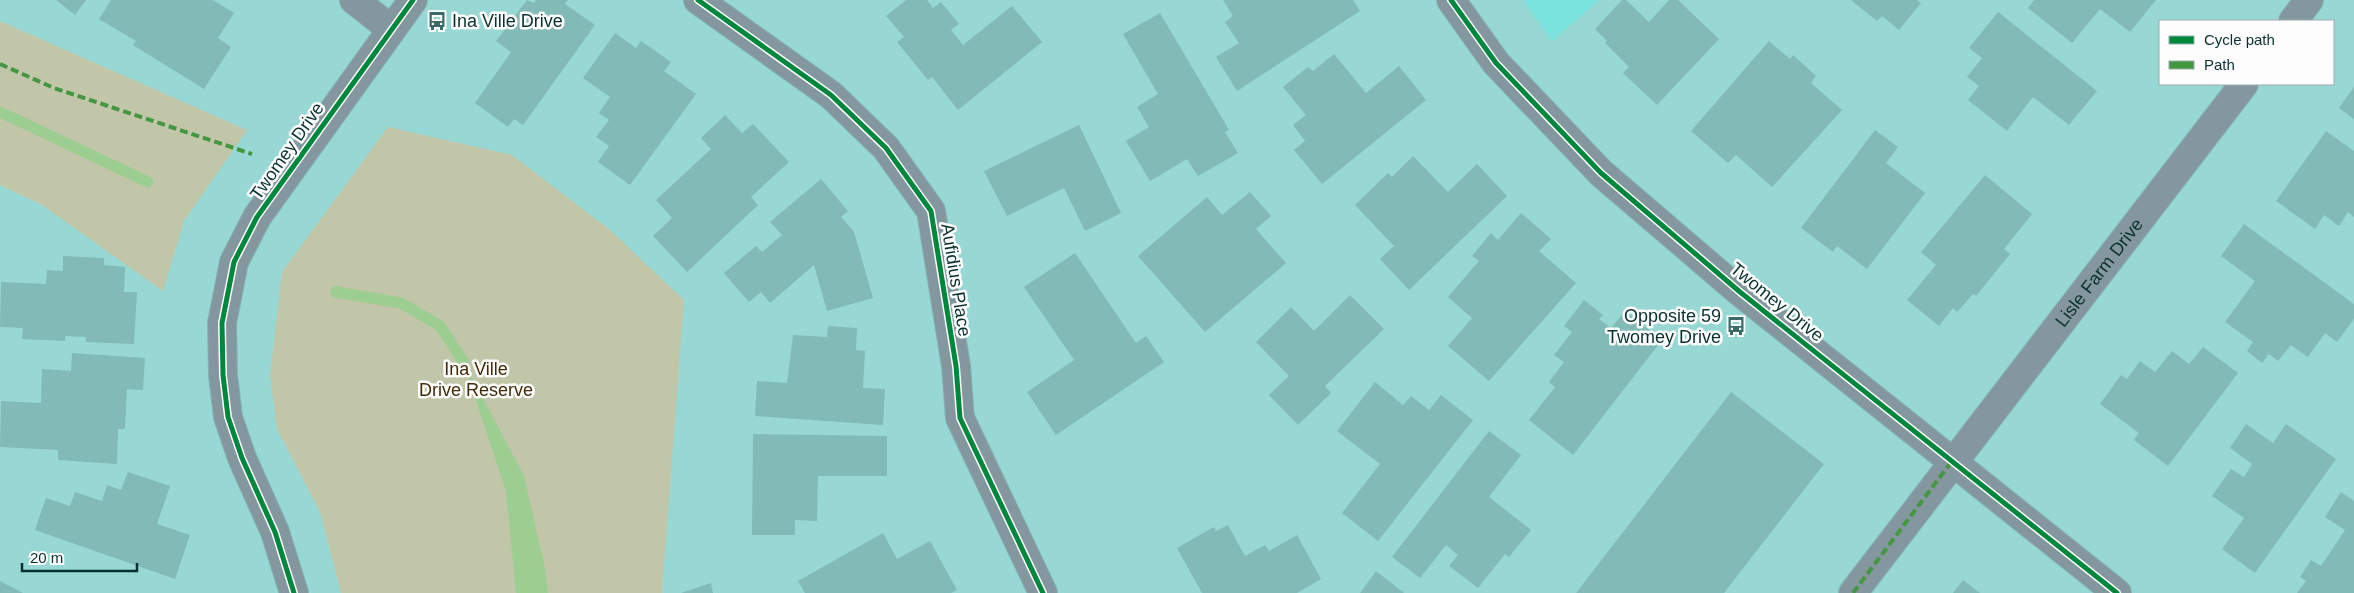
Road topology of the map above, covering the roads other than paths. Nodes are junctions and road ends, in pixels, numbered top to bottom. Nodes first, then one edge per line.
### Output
1 (354, 0) edge
2 (413, 0) edge
3 (698, 0) edge
4 (1452, 0) edge
5 (2309, 0) edge
6 (2294, 20) edge
7 (392, 29) junction
8 (2243, 85) edge
9 (1952, 461) junction
10 (294, 593) edge
11 (1043, 593) edge
12 (1853, 593) edge
13 (2117, 593) edge

1 - 7 street
2 - 7 street, Twomey Drive
3 - 11 street, Aufidius Place
4 - 9 street, Twomey Drive
5 - 6 street
7 - 10 street, Twomey Drive
8 - 9 street, Lisle Farm Drive
9 - 12 street, Lisle Farm Drive
9 - 13 street, Twomey Drive

